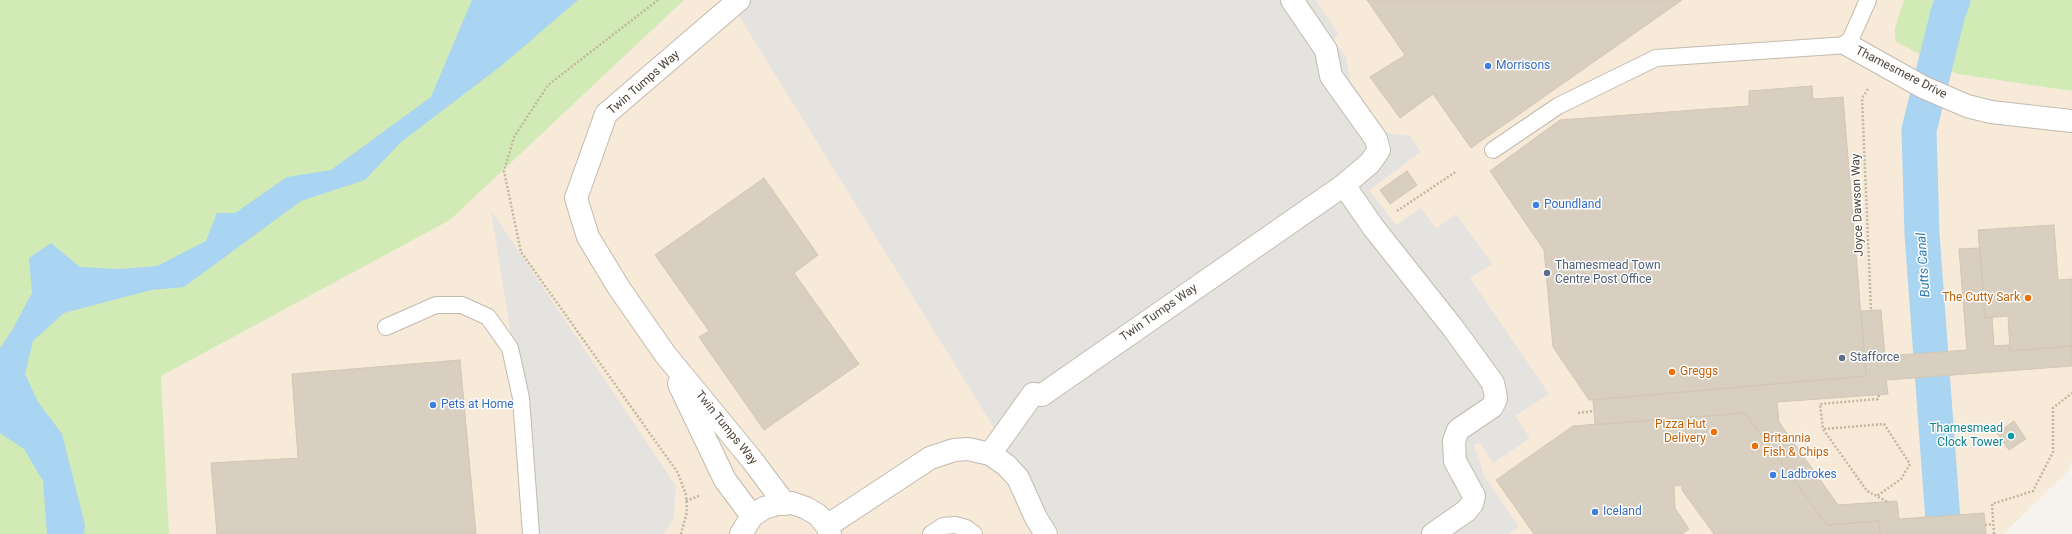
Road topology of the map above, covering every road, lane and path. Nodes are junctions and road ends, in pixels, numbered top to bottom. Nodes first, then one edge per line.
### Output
1 (739, 0) edge
2 (1292, 0) edge
3 (1868, 0) edge
4 (1848, 45) junction
5 (1862, 98) dead end
6 (2072, 120) edge
7 (1493, 150) dead end
8 (1457, 171) dead end
9 (1344, 185) junction
10 (1391, 215) dead end
11 (1871, 310) dead end
12 (386, 327) dead end
13 (665, 354) junction
14 (2072, 393) edge
15 (1878, 395) dead end
16 (1594, 411) dead end
17 (1578, 413) dead end
18 (1823, 429) junction
19 (990, 454) junction
20 (1877, 496) junction
21 (1888, 502) dead end
22 (785, 504) junction
23 (1993, 524) junction
24 (746, 525) edge
25 (1985, 525) dead end
26 (829, 530) edge
27 (531, 534) edge
28 (931, 534) edge
29 (974, 534) edge
30 (1046, 534) edge
31 (1433, 534) edge
32 (1994, 534) edge

1 - 13 street, Twin Tumps Way
2 - 9 street, Twin Tumps Way
3 - 4 lane
4 - 6 street, Thamesmere Drive
4 - 7 lane
5 - 11 path, Joyce Dawson Way
8 - 10 path
9 - 19 street, Twin Tumps Way
9 - 31 street
12 - 27 lane
13 - 22 street, Twin Tumps Way
13 - 24 street, Twin Tumps Way
14 - 23 path
15 - 18 path
16 - 17 path
18 - 20 path
18 - 20 path
19 - 26 street, Twin Tumps Way
19 - 30 street, Twin Tumps Way
20 - 21 path
22 - 24 street, Twin Tumps Way
22 - 26 street, Twin Tumps Way
23 - 25 path
23 - 32 path
28 - 29 lane

